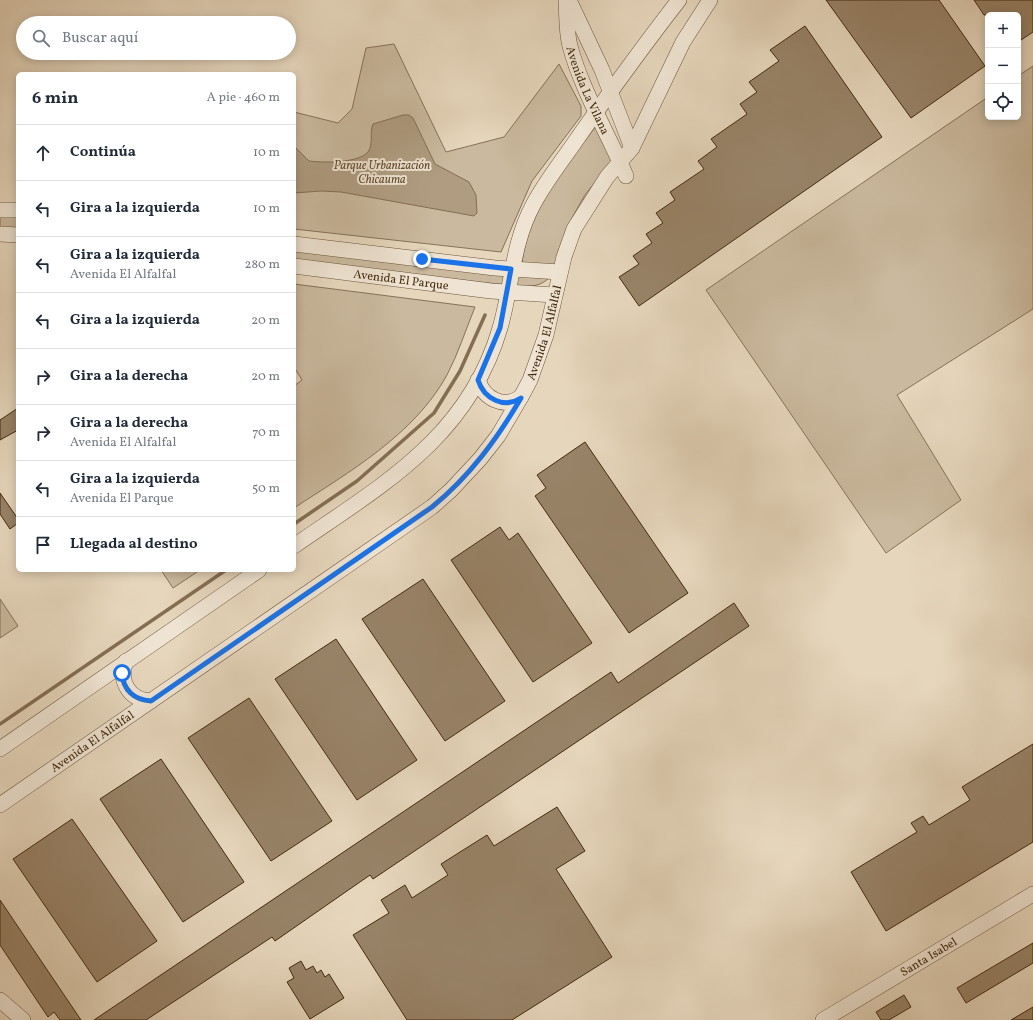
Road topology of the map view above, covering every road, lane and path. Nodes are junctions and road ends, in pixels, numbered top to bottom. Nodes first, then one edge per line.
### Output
1 (566, 0) edge
2 (569, 0) edge
3 (679, 0) edge
4 (710, 0) edge
5 (611, 92) junction
6 (596, 111) junction
7 (632, 148) junction
8 (620, 160) junction
9 (626, 176) dead end
10 (0, 210) edge
11 (16, 210) edge
12 (0, 234) edge
13 (16, 235) edge
14 (296, 244) edge
15 (296, 266) edge
16 (511, 269) junction
17 (560, 272) junction
18 (508, 292) junction
19 (554, 295) junction
20 (478, 380) junction
21 (521, 398) junction
22 (296, 545) edge
23 (256, 572) edge
24 (126, 661) junction
25 (151, 701) junction
26 (0, 749) edge
27 (0, 805) edge
28 (1033, 894) edge
29 (0, 1000) edge
30 (23, 1020) edge
31 (823, 1020) edge

1 - 6 street, Avenida La Vilana
2 - 5 street, Avenida La Vilana
3 - 5 street
4 - 7 street, Avenida El Alfalfal
5 - 6 street
5 - 7 street, Avenida La Vilana
6 - 8 street, Avenida La Vilana
6 - 16 street
7 - 8 street, Avenida El Alfalfal
8 - 9 street, Avenida La Vilana
8 - 17 street, Avenida El Alfalfal
10 - 11 street
12 - 13 street
14 - 16 street, Avenida El Parque
15 - 18 street, Avenida El Parque
16 - 17 street, Avenida El Parque
16 - 18 street
17 - 19 street, Avenida El Alfalfal
18 - 19 street, Avenida El Parque
18 - 20 street
19 - 21 street, Avenida El Alfalfal
20 - 21 street
20 - 22 street
21 - 25 street, Avenida El Alfalfal
23 - 24 street
24 - 25 street
24 - 26 street
25 - 27 street, Avenida El Alfalfal
28 - 31 street, Santa Isabel
29 - 30 street

